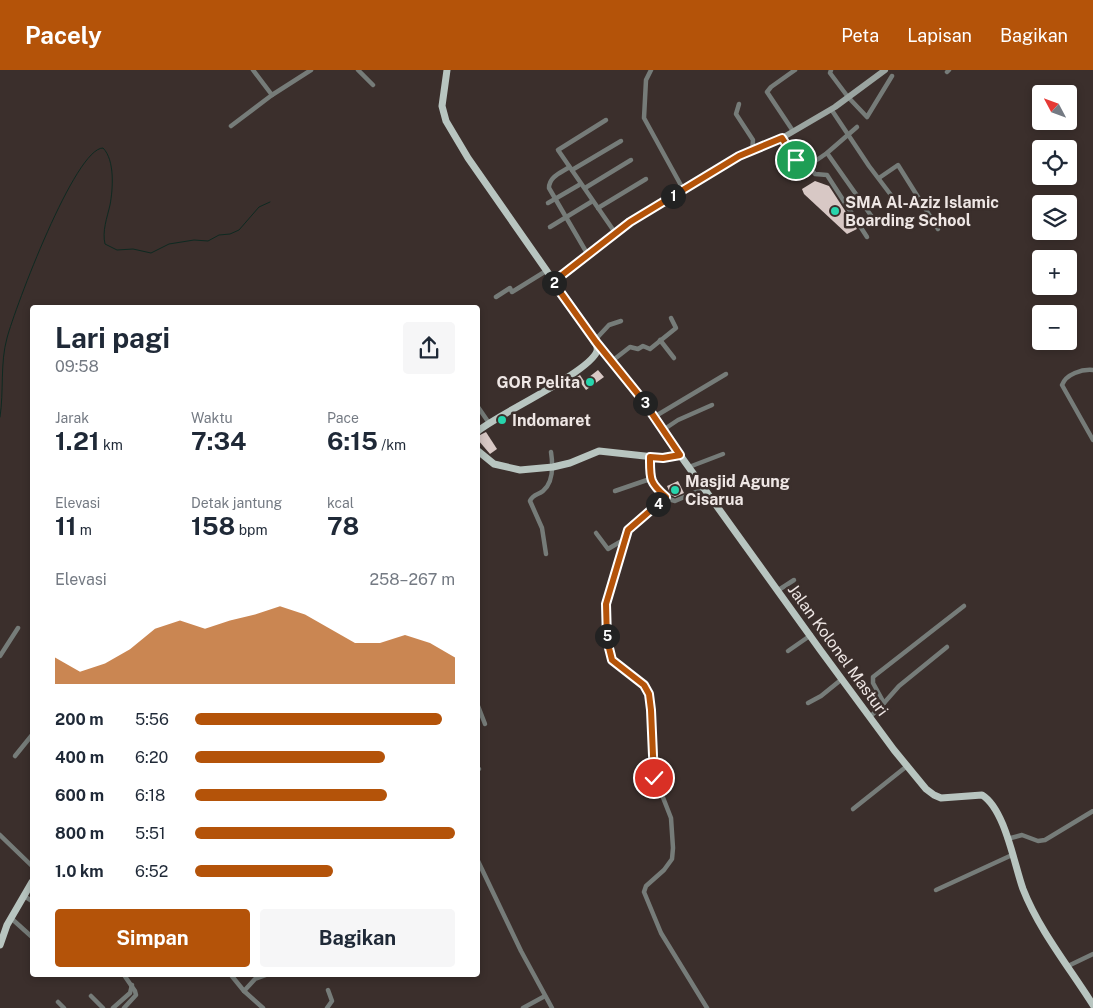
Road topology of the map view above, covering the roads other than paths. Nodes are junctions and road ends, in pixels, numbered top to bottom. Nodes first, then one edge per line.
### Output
1 (253, 70) edge
2 (311, 70) edge
3 (358, 70) edge
4 (447, 70) edge
5 (651, 70) edge
6 (795, 70) edge
7 (831, 70) edge
8 (885, 70) edge
9 (892, 76) dead end
10 (373, 85) dead end
11 (272, 95) junction
12 (848, 97) junction
13 (739, 104) dead end
14 (831, 109) junction
15 (606, 120) dead end
16 (231, 126) dead end
17 (857, 127) dead end
18 (793, 131) junction
19 (848, 135) junction
20 (782, 138) junction
21 (621, 141) dead end
22 (752, 152) junction
23 (827, 154) junction
24 (631, 160) dead end
25 (809, 166) junction
26 (570, 169) junction
27 (879, 178) junction
28 (646, 179) dead end
29 (579, 186) dead end
30 (585, 188) junction
31 (683, 189) junction
32 (555, 199) junction
33 (591, 202) dead end
34 (548, 203) dead end
35 (897, 203) dead end
36 (598, 208) junction
37 (566, 217) junction
38 (877, 224) dead end
39 (550, 227) dead end
40 (938, 229) dead end
41 (616, 234) junction
42 (867, 237) dead end
43 (588, 255) junction
44 (546, 271) junction
45 (553, 282) junction
46 (496, 297) dead end
47 (670, 318) dead end
48 (621, 320) dead end
49 (660, 340) junction
50 (596, 341) junction
51 (674, 358) dead end
52 (612, 361) junction
53 (1093, 370) edge
54 (726, 374) dead end
55 (712, 405) dead end
56 (480, 410) edge
57 (654, 417) junction
58 (489, 423) junction
59 (480, 430) edge
60 (663, 430) junction
61 (1093, 440) edge
62 (551, 452) dead end
63 (480, 453) edge
64 (723, 454) dead end
65 (680, 455) junction
66 (650, 457) junction
67 (544, 461) dead end
68 (689, 467) junction
69 (551, 468) junction
70 (650, 479) junction
71 (705, 488) junction
72 (615, 491) dead end
73 (666, 497) junction
74 (596, 533) dead end
75 (625, 539) junction
76 (546, 554) dead end
77 (794, 580) dead end
78 (777, 591) junction
79 (964, 606) dead end
80 (18, 628) dead end
81 (810, 635) junction
82 (948, 647) dead end
83 (788, 651) dead end
84 (0, 656) edge
85 (842, 678) junction
86 (808, 703) dead end
87 (884, 703) junction
88 (480, 711) edge
89 (870, 717) junction
90 (485, 724) dead end
91 (30, 738) edge
92 (15, 756) dead end
93 (907, 766) junction
94 (853, 809) dead end
95 (1093, 811) edge
96 (0, 835) edge
97 (1007, 839) junction
98 (1012, 855) junction
99 (30, 864) edge
100 (480, 865) edge
101 (30, 886) edge
102 (936, 890) dead end
103 (24, 896) junction
104 (30, 899) edge
105 (12, 919) junction
106 (30, 935) edge
107 (0, 945) edge
108 (1093, 954) edge
109 (1068, 966) junction
110 (126, 977) edge
111 (233, 977) edge
112 (260, 977) edge
113 (132, 985) junction
114 (328, 990) dead end
115 (244, 991) junction
116 (91, 996) dead end
117 (545, 996) junction
118 (58, 1002) dead end
119 (1093, 1005) edge
120 (64, 1008) edge
121 (103, 1008) edge
122 (113, 1008) edge
123 (124, 1008) edge
124 (263, 1008) edge
125 (327, 1008) edge
126 (523, 1008) edge
127 (552, 1008) edge
128 (706, 1008) edge

1 - 11 street
2 - 11 street
3 - 10 street
4 - 44 main road
5 - 31 street
6 - 18 street
7 - 12 street
8 - 12 street
9 - 12 street
11 - 16 street
12 - 14 street
13 - 22 street
14 - 18 street
14 - 19 street
15 - 26 street
17 - 19 street
18 - 20 street
19 - 23 street
19 - 27 street
20 - 22 street
20 - 25 street
21 - 26 street
22 - 31 street
23 - 25 street
23 - 38 street
24 - 30 street
25 - 42 street
26 - 30 street
26 - 32 street
27 - 35 street
27 - 40 street
28 - 36 street
29 - 32 street
30 - 36 street
31 - 41 street
32 - 34 street
32 - 37 street
33 - 37 street
36 - 41 street
37 - 39 street
37 - 43 street
41 - 43 street
43 - 45 street
44 - 45 main road
44 - 46 street
45 - 50 main road
47 - 49 street
48 - 50 street
49 - 51 street
49 - 52 street
50 - 52 street
50 - 58 main road
52 - 57 street
53 - 61 street
54 - 57 street
55 - 60 street
56 - 58 street
57 - 60 street
58 - 59 main road
60 - 65 street
62 - 69 street
63 - 69 main road
64 - 68 street
65 - 66 main road
65 - 68 main road, Jalan Kolonel Masturi
66 - 69 main road
66 - 70 street
67 - 69 street
68 - 71 main road, Jalan Kolonel Masturi
69 - 76 street
70 - 72 street
70 - 73 street
71 - 73 street
71 - 78 main road, Jalan Kolonel Masturi
73 - 75 street
74 - 75 street
75 - 128 street
77 - 78 street
78 - 81 main road, Jalan Kolonel Masturi
79 - 87 street
80 - 84 street
81 - 83 street
81 - 85 main road, Jalan Kolonel Masturi
82 - 87 street
85 - 86 street
85 - 89 main road, Jalan Kolonel Masturi
87 - 89 street
88 - 90 street
89 - 93 main road, Jalan Kolonel Masturi
91 - 92 street
93 - 94 street
93 - 97 main road, Jalan Kolonel Masturi
95 - 97 street
96 - 99 street
97 - 98 main road, Jalan Kolonel Masturi
98 - 102 street
98 - 109 main road, Jalan Kolonel Masturi
100 - 117 street
101 - 103 main road
103 - 104 street
103 - 105 main road
105 - 106 street
105 - 107 main road
108 - 109 street
109 - 119 main road, Jalan Kolonel Masturi
110 - 113 street
111 - 115 street
112 - 115 street
113 - 122 street
113 - 123 street
114 - 125 street
115 - 124 street
116 - 121 street
117 - 126 street
117 - 127 street
118 - 120 street

